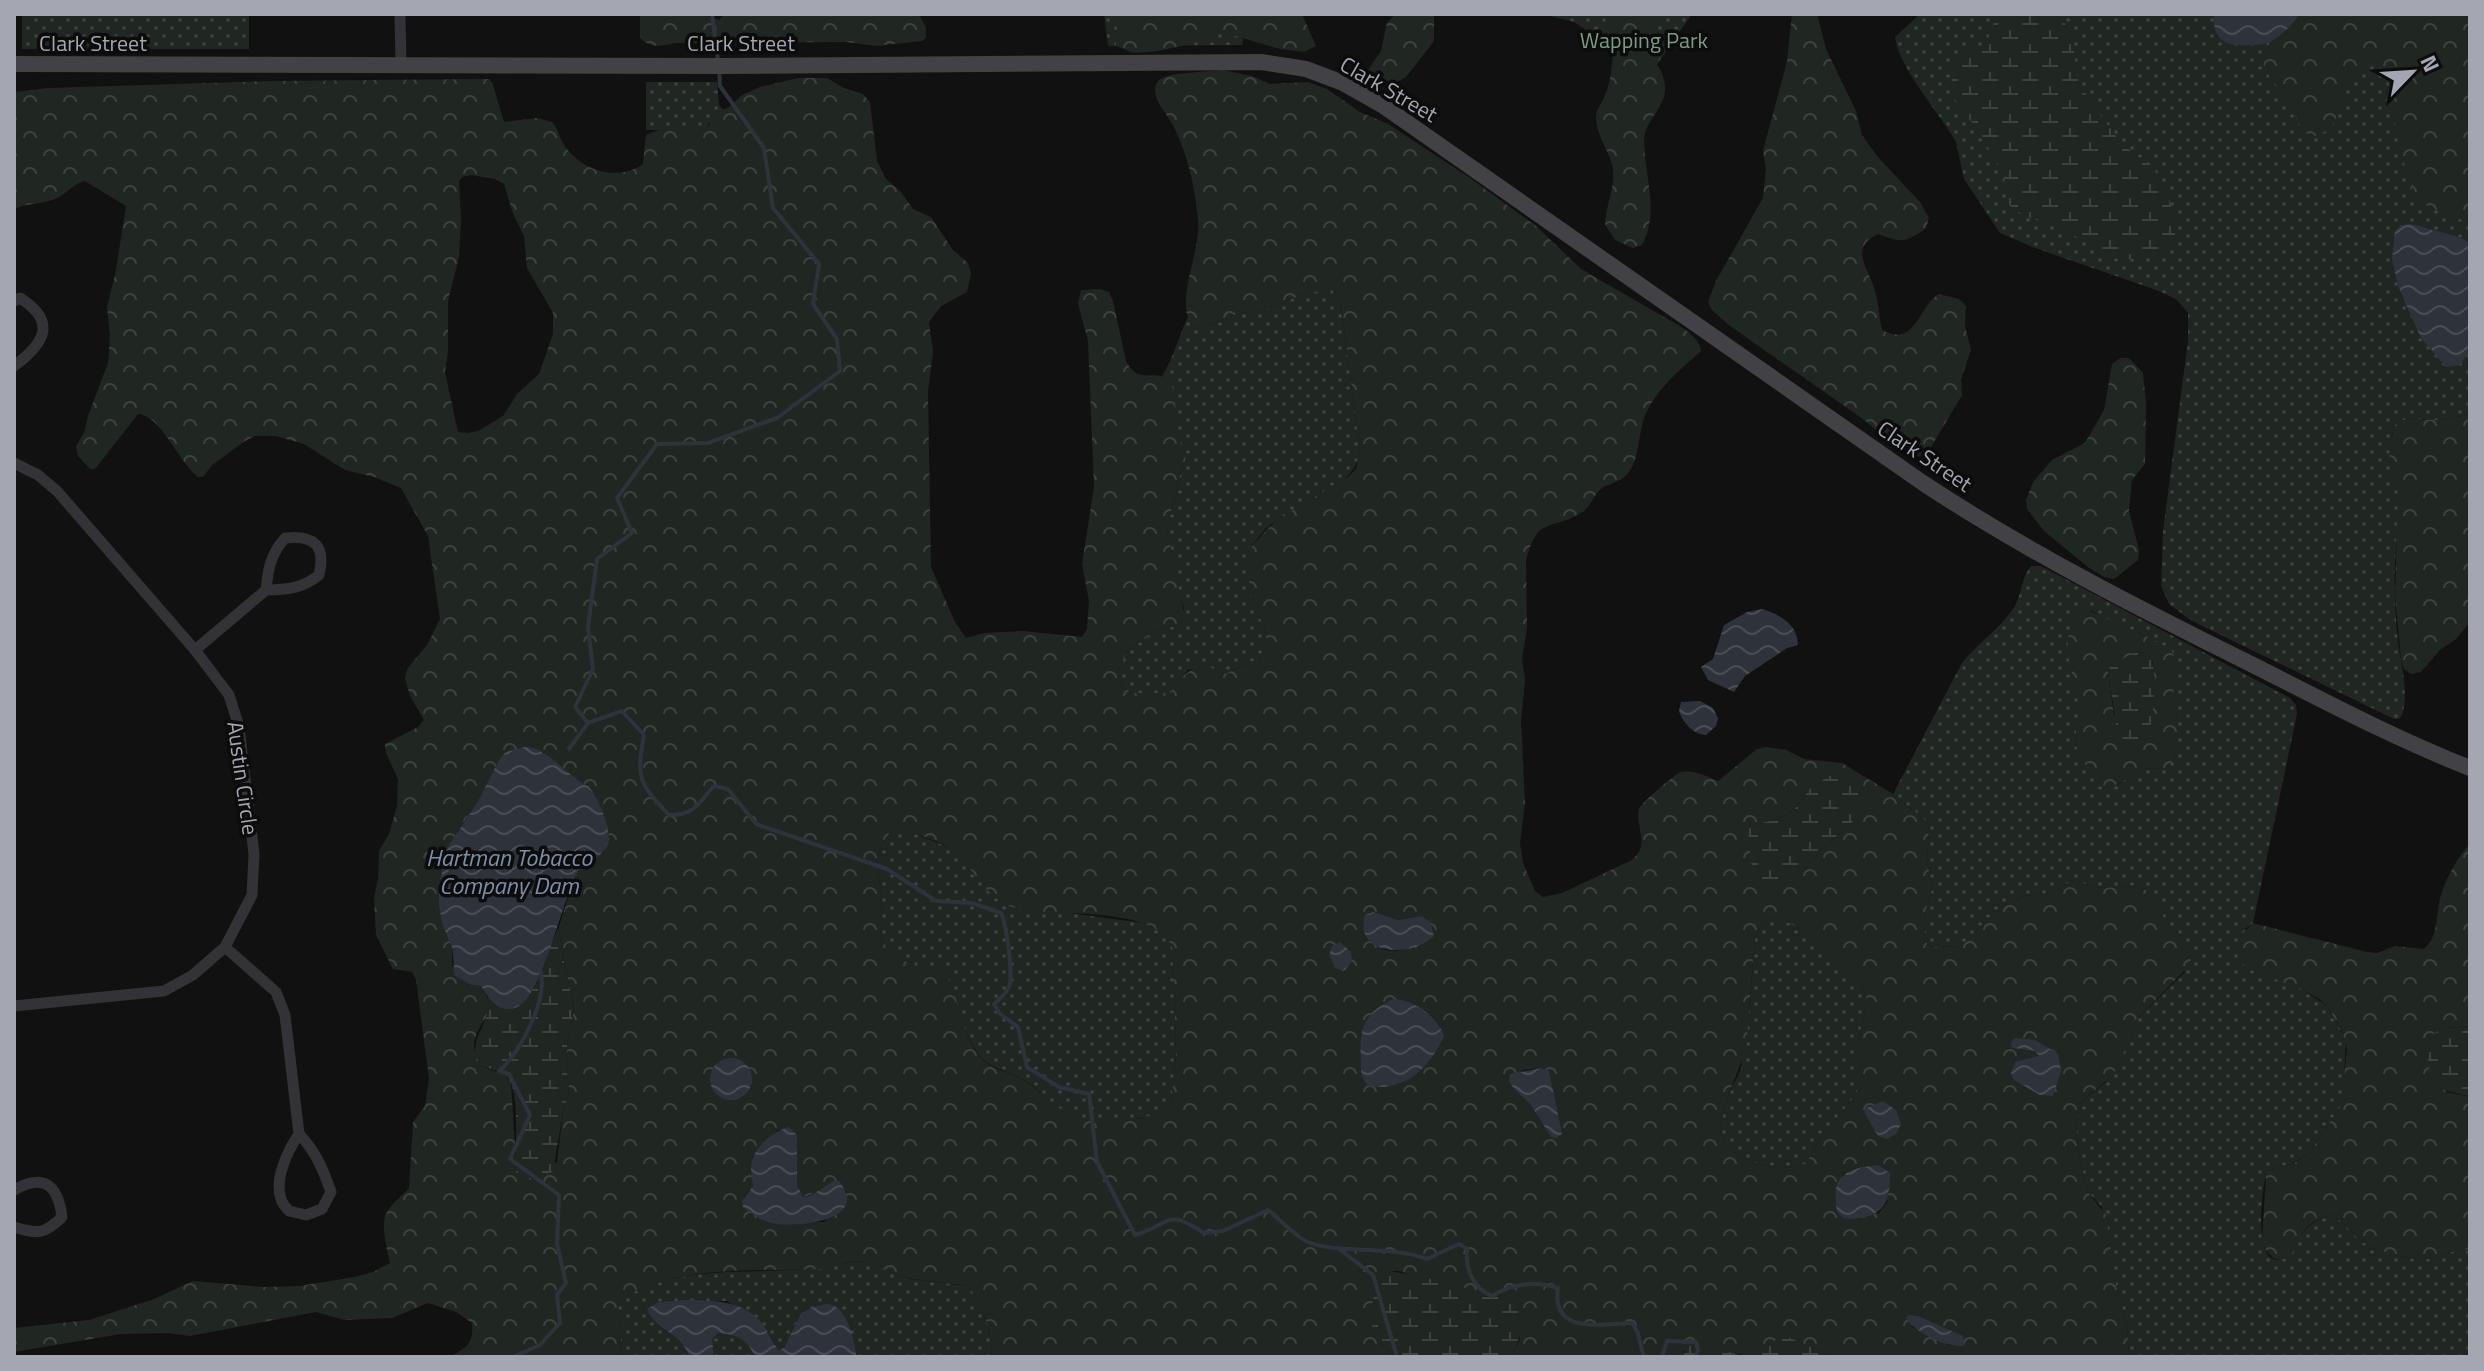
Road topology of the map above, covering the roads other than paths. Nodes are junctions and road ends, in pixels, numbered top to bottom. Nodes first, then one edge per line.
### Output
1 (400, 14) edge
2 (14, 64) edge
3 (401, 65) junction
4 (14, 301) edge
5 (14, 366) edge
6 (14, 463) edge
7 (266, 590) junction
8 (195, 650) junction
9 (2470, 768) edge
10 (225, 947) junction
11 (14, 1006) edge
12 (299, 1134) junction
13 (14, 1190) edge
14 (14, 1227) edge

1 - 3 street
2 - 3 main road, Clark Street
3 - 9 main road, Clark Street
4 - 5 street
6 - 8 street, Austin Circle
7 - 7 street
7 - 8 street
8 - 10 street, Austin Circle
10 - 11 street, Austin Circle
10 - 12 street
12 - 12 street
13 - 14 street

